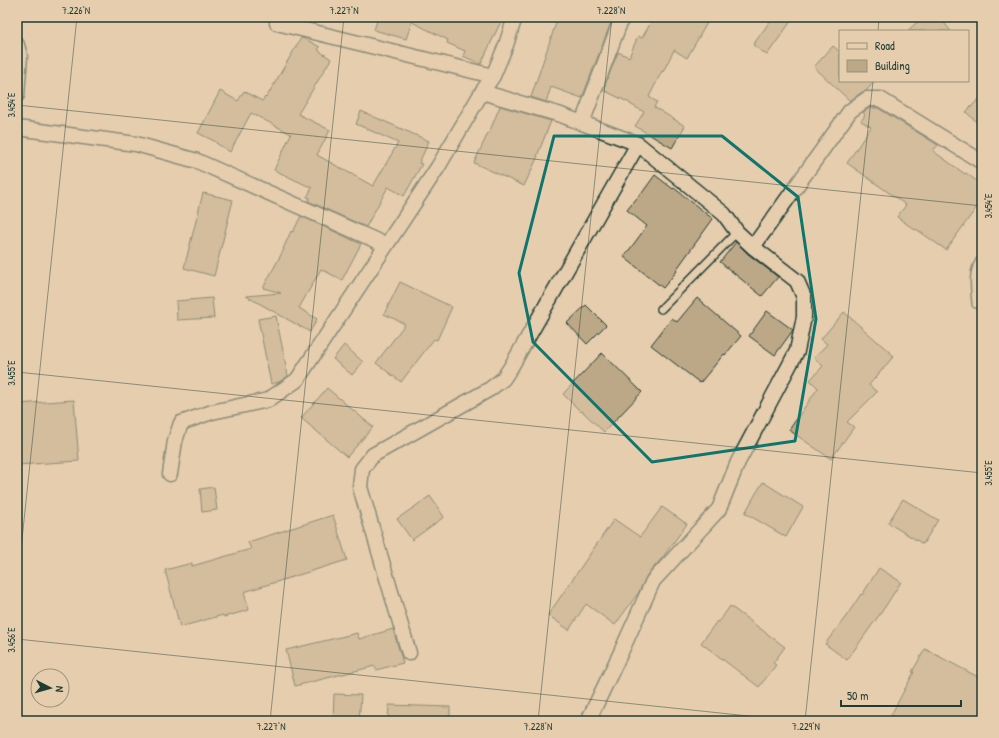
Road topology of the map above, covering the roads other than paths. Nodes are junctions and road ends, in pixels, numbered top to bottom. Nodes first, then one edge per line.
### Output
1 (515, 17) edge
2 (622, 17) edge
3 (277, 23) dead end
4 (17, 45) edge
5 (493, 76) junction
6 (482, 92) junction
7 (17, 95) edge
8 (582, 123) junction
9 (17, 128) edge
10 (638, 144) junction
11 (982, 162) edge
12 (737, 232) junction
13 (386, 245) junction
14 (753, 247) junction
15 (982, 258) edge
16 (976, 304) dead end
17 (661, 309) dead end
18 (170, 474) dead end
19 (409, 653) dead end
20 (588, 721) edge

1 - 5 street
2 - 8 street
3 - 5 street
4 - 7 street
5 - 6 street
6 - 8 street
6 - 13 street
8 - 10 street
9 - 13 street
10 - 12 street
10 - 19 street
11 - 14 street
12 - 14 street
12 - 17 lane
13 - 18 street
14 - 20 street
15 - 16 lane

